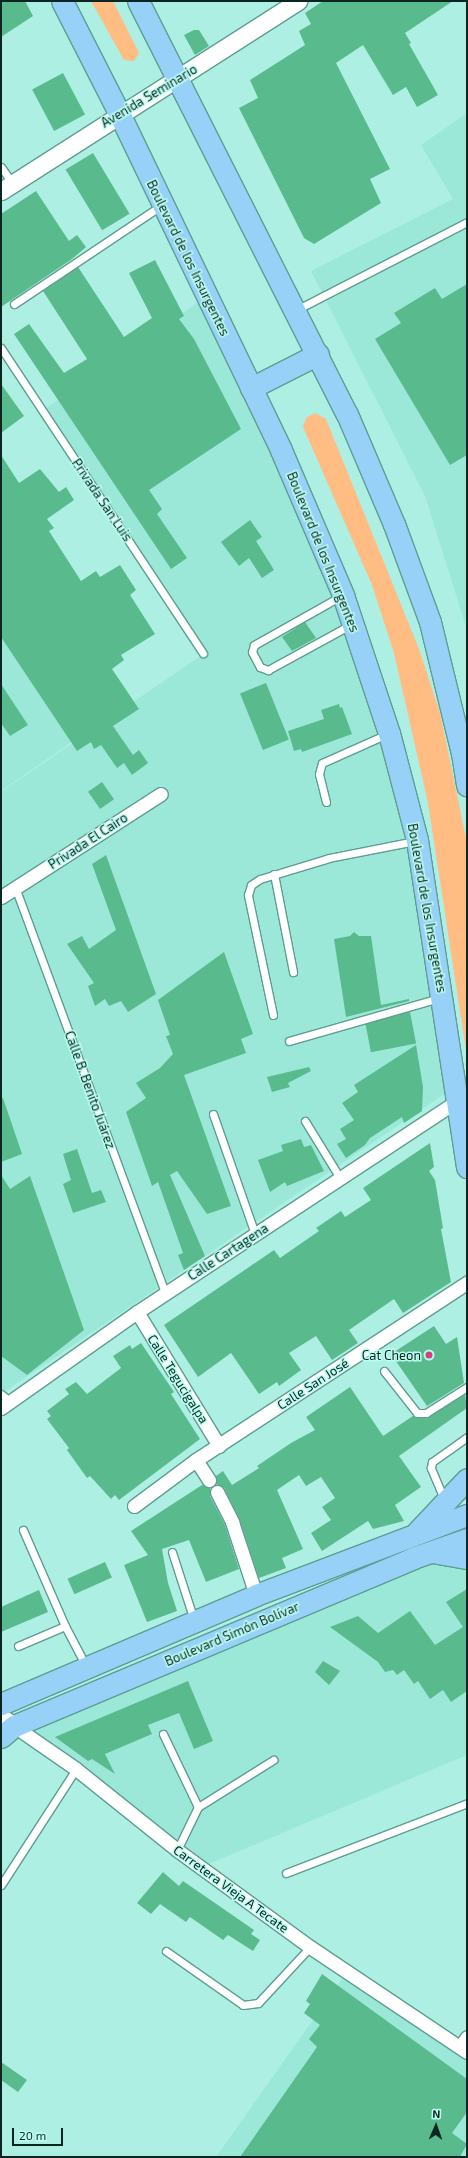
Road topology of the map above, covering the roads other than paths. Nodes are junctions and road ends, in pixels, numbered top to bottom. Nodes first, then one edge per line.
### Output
1 (62, 1) edge
2 (138, 1) edge
3 (298, 1) edge
4 (180, 79) junction
5 (119, 113) junction
6 (1, 167) edge
7 (7, 187) edge
8 (162, 205) junction
9 (467, 222) edge
10 (14, 304) dead end
11 (296, 310) junction
12 (1, 348) edge
13 (318, 354) junction
14 (251, 388) junction
15 (343, 595) junction
16 (353, 624) junction
17 (203, 653) dead end
18 (389, 733) junction
19 (464, 751) edge
20 (467, 786) edge
21 (161, 794) dead end
22 (326, 802) dead end
23 (417, 840) junction
24 (274, 874) junction
25 (15, 888) junction
26 (1, 897) edge
27 (293, 972) dead end
28 (441, 997) junction
29 (273, 1015) dead end
30 (289, 1041) dead end
31 (457, 1101) junction
32 (213, 1114) dead end
33 (305, 1121) dead end
34 (467, 1167) edge
35 (340, 1178) junction
36 (255, 1234) junction
37 (467, 1283) edge
38 (165, 1293) junction
39 (137, 1312) junction
40 (384, 1371) dead end
41 (467, 1387) edge
42 (4, 1401) edge
43 (467, 1437) edge
44 (220, 1446) junction
45 (196, 1460) junction
46 (467, 1478) edge
47 (209, 1480) dead end
48 (217, 1492) dead end
49 (445, 1501) junction
50 (134, 1506) dead end
51 (467, 1515) edge
52 (23, 1530) dead end
53 (414, 1535) junction
54 (467, 1539) edge
55 (172, 1552) dead end
56 (429, 1552) junction
57 (467, 1558) edge
58 (256, 1595) junction
59 (195, 1623) junction
60 (65, 1626) junction
61 (18, 1646) dead end
62 (86, 1666) junction
63 (1, 1704) edge
64 (5, 1726) edge
65 (163, 1734) dead end
66 (273, 1760) dead end
67 (76, 1769) junction
68 (467, 1803) edge
69 (198, 1807) junction
70 (177, 1850) junction
71 (286, 1873) dead end
72 (1, 1885) edge
73 (310, 1947) junction
74 (166, 1951) dead end
75 (465, 2046) edge

1 - 5 main road, Boulevard de los Insurgentes
2 - 4 main road
3 - 4 street, Avenida Seminario
4 - 5 street, Avenida Seminario
4 - 11 main road
5 - 7 street, Avenida Seminario
5 - 8 main road, Boulevard de los Insurgentes
6 - 7 lane
8 - 10 lane
8 - 14 main road, Boulevard de los Insurgentes
9 - 11 lane
11 - 13 main road
12 - 17 lane, Privada San Luis
13 - 14 main road
13 - 19 main road
14 - 15 main road, Boulevard de los Insurgentes
15 - 16 main road, Boulevard de los Insurgentes
15 - 16 lane
16 - 18 main road, Boulevard de los Insurgentes
18 - 22 lane
18 - 23 main road, Boulevard de los Insurgentes
19 - 20 main road
21 - 25 street, Privada El Cairo
23 - 24 lane
23 - 28 main road, Boulevard de los Insurgentes
24 - 27 lane
24 - 29 lane
25 - 26 street, Privada El Cairo
25 - 38 lane, Calle B. Benito Juárez
28 - 30 lane
28 - 31 main road, Boulevard de los Insurgentes
31 - 34 main road, Boulevard de los Insurgentes
31 - 35 street, Calle Cartagena
32 - 36 lane
33 - 35 lane
35 - 36 street, Calle Cartagena
36 - 38 street, Calle Cartagena
37 - 44 street, Calle San José
38 - 39 street, Calle Cartagena
39 - 42 street, Calle Cartagena
39 - 44 street, Calle Tegucigalpa
40 - 41 lane
43 - 49 lane
44 - 45 street, Calle San José
45 - 47 street
45 - 50 street, Calle San José
46 - 49 main road
48 - 58 street
49 - 53 main road
51 - 53 main road, Boulevard Simón Bolívar
52 - 60 lane
53 - 58 main road, Boulevard Simón Bolívar
54 - 56 main road, Boulevard Simón Bolívar
55 - 59 lane
56 - 57 main road
56 - 64 main road, Boulevard Simón Bolívar
58 - 59 main road, Boulevard Simón Bolívar
59 - 62 main road, Boulevard Simón Bolívar
60 - 61 lane
60 - 62 lane
62 - 63 main road, Boulevard Simón Bolívar
64 - 67 street, Carretera Vieja A Tecate
65 - 69 lane
66 - 69 lane
67 - 70 street, Carretera Vieja A Tecate
67 - 72 lane
68 - 71 lane
69 - 70 lane
70 - 73 street, Carretera Vieja A Tecate
73 - 74 lane
73 - 75 street, Carretera Vieja A Tecate

